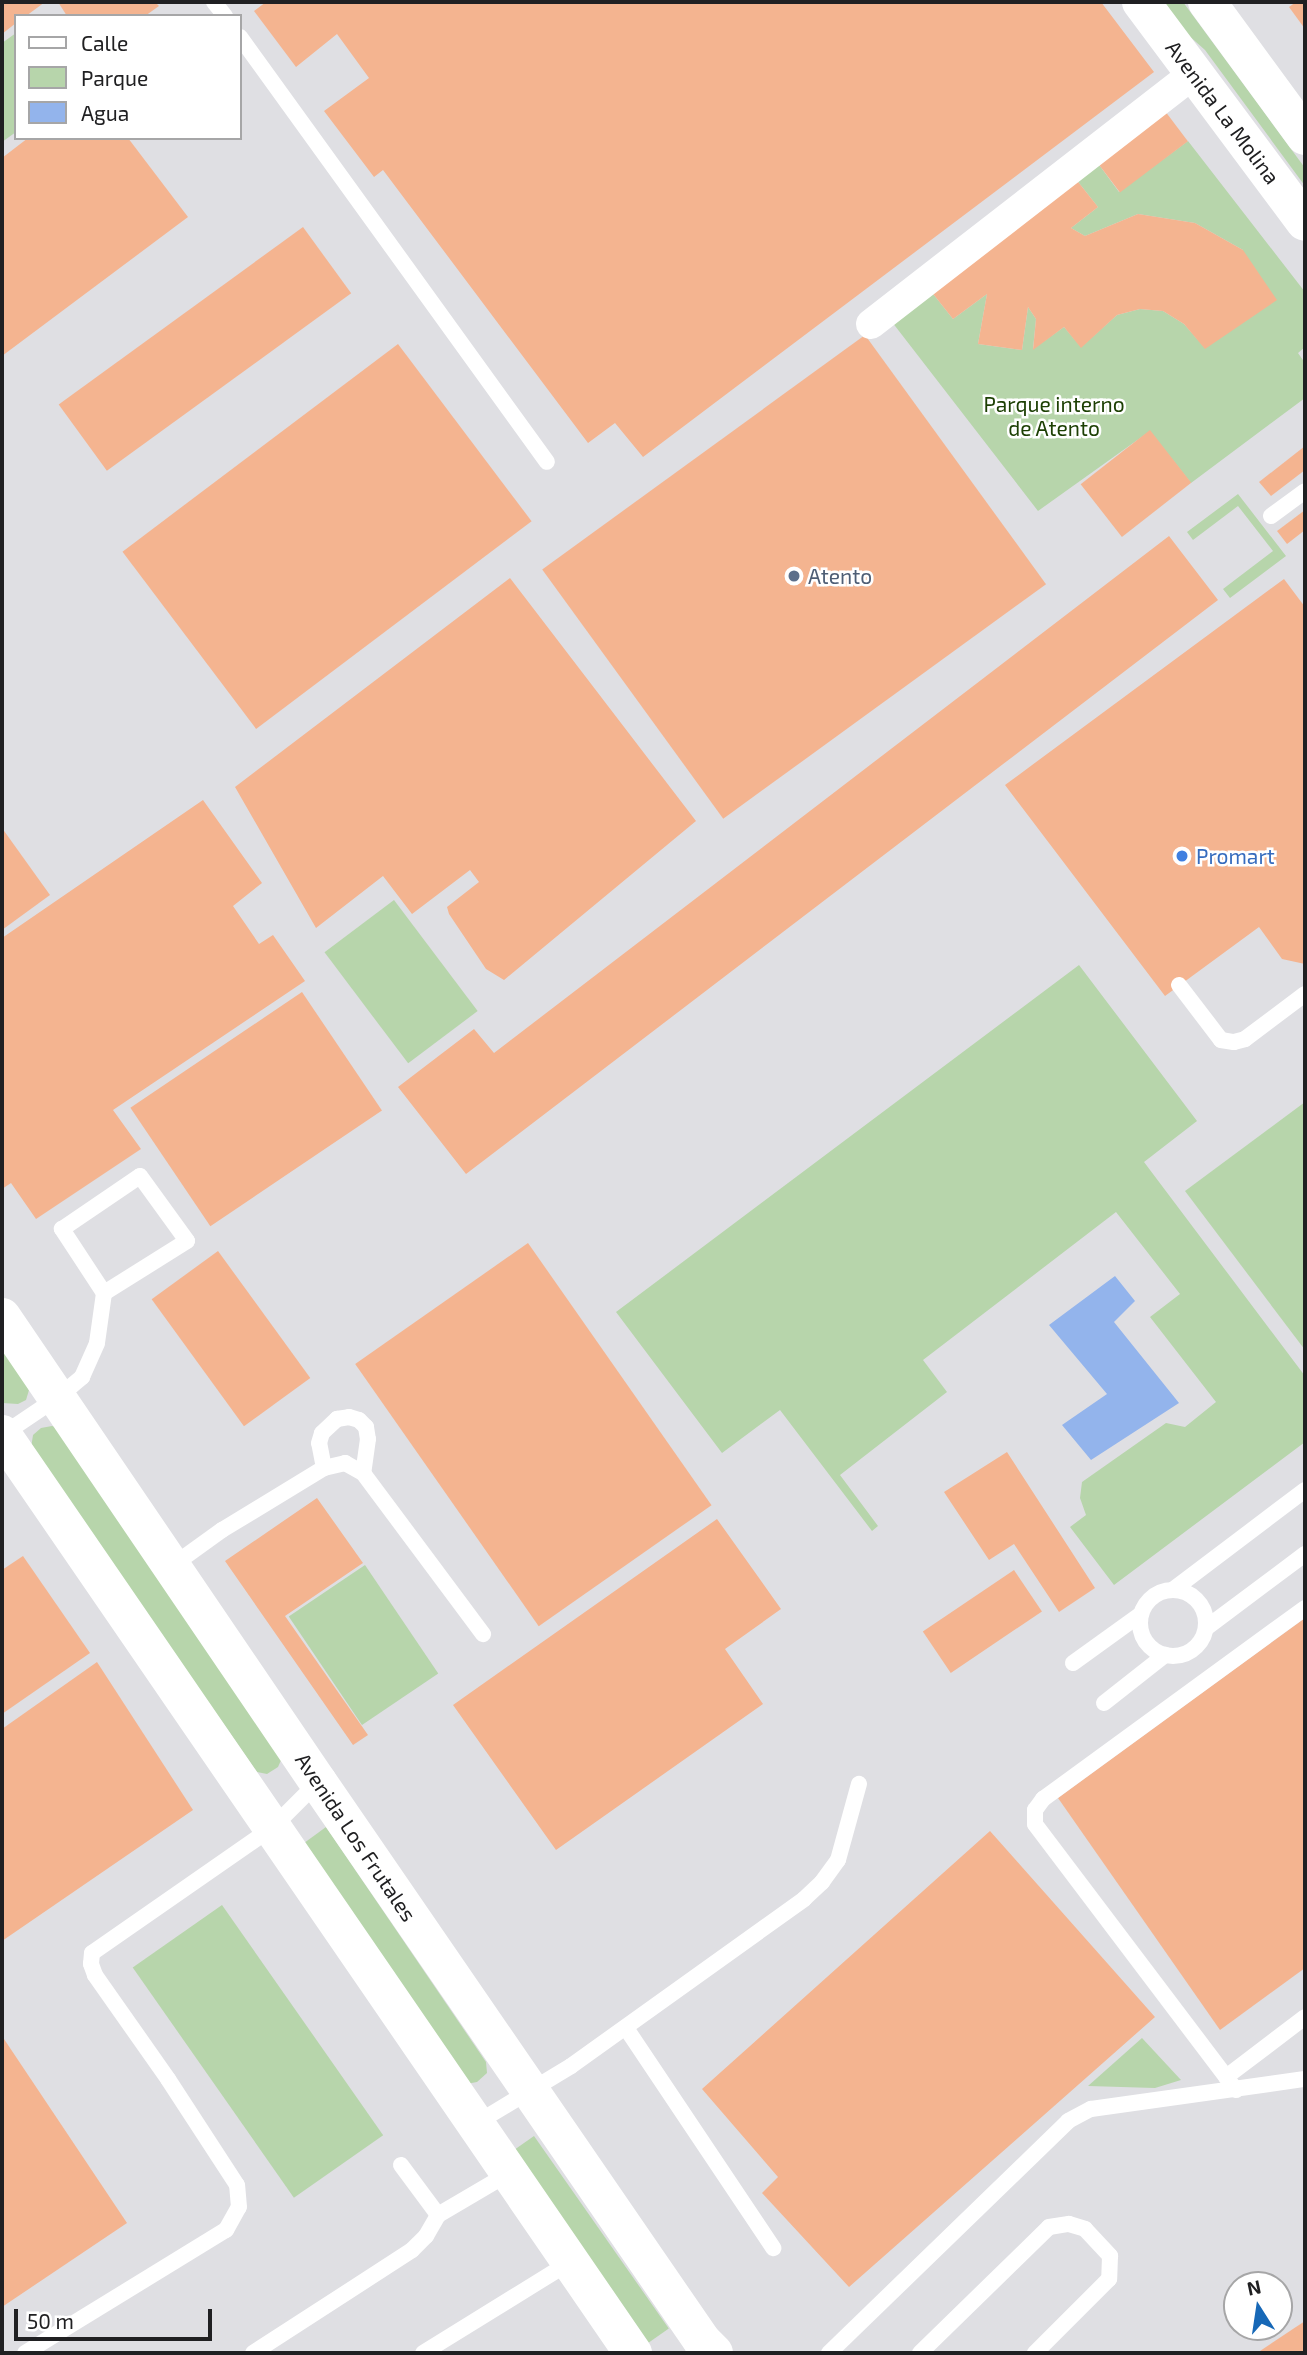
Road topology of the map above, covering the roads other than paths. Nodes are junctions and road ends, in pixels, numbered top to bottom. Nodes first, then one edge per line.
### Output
1 (1141, 2) edge
2 (1207, 2) edge
3 (242, 40) edge
4 (1195, 73) junction
5 (1305, 136) edge
6 (1305, 222) edge
7 (871, 324) dead end
8 (547, 462) dead end
9 (1305, 491) edge
10 (1271, 516) dead end
11 (1179, 985) dead end
12 (1305, 994) edge
13 (104, 1293) junction
14 (2, 1317) edge
15 (57, 1398) junction
16 (2, 1434) edge
17 (324, 1468) junction
18 (363, 1473) junction
19 (1305, 1490) edge
20 (1305, 1554) edge
21 (172, 1566) junction
22 (1174, 1590) junction
23 (1305, 1608) edge
24 (1141, 1614) junction
25 (1206, 1628) junction
26 (483, 1634) dead end
27 (1165, 1655) junction
28 (1073, 1663) dead end
29 (1104, 1703) dead end
30 (318, 1782) junction
31 (859, 1784) dead end
32 (272, 1828) junction
33 (1305, 2017) edge
34 (626, 2028) junction
35 (1305, 2079) edge
36 (1231, 2083) junction
37 (531, 2091) junction
38 (475, 2124) junction
39 (401, 2165) dead end
40 (508, 2174) junction
41 (438, 2216) junction
42 (773, 2248) dead end
43 (569, 2263) junction
44 (702, 2349) edge
45 (25, 2353) edge
46 (253, 2353) edge
47 (423, 2353) edge
48 (634, 2353) edge
49 (829, 2353) edge
50 (920, 2353) edge
51 (1035, 2353) edge

1 - 4 main road, Avenida La Molina
2 - 5 main road
3 - 8 lane
4 - 6 main road, Avenida La Molina
4 - 7 street
9 - 10 lane
11 - 12 lane
13 - 13 lane
13 - 15 lane
14 - 15 main road, Avenida Los Frutales
15 - 16 lane
15 - 21 main road, Avenida Los Frutales
16 - 32 main road
17 - 18 lane
17 - 18 lane
17 - 21 lane
18 - 26 lane
19 - 22 lane
20 - 25 lane
21 - 30 main road, Avenida Los Frutales
22 - 24 lane
22 - 25 lane
23 - 36 lane
24 - 27 lane
24 - 28 lane
25 - 27 lane
27 - 29 lane
30 - 32 lane
30 - 37 main road, Avenida Los Frutales
31 - 34 lane
32 - 38 main road
32 - 45 lane
33 - 36 lane
34 - 37 lane
34 - 42 lane
35 - 36 lane
36 - 49 lane
37 - 38 lane
37 - 44 main road, Avenida Los Frutales
38 - 40 main road
39 - 41 lane
40 - 41 lane
40 - 43 main road
41 - 46 lane
43 - 47 lane
43 - 48 main road
50 - 51 lane

